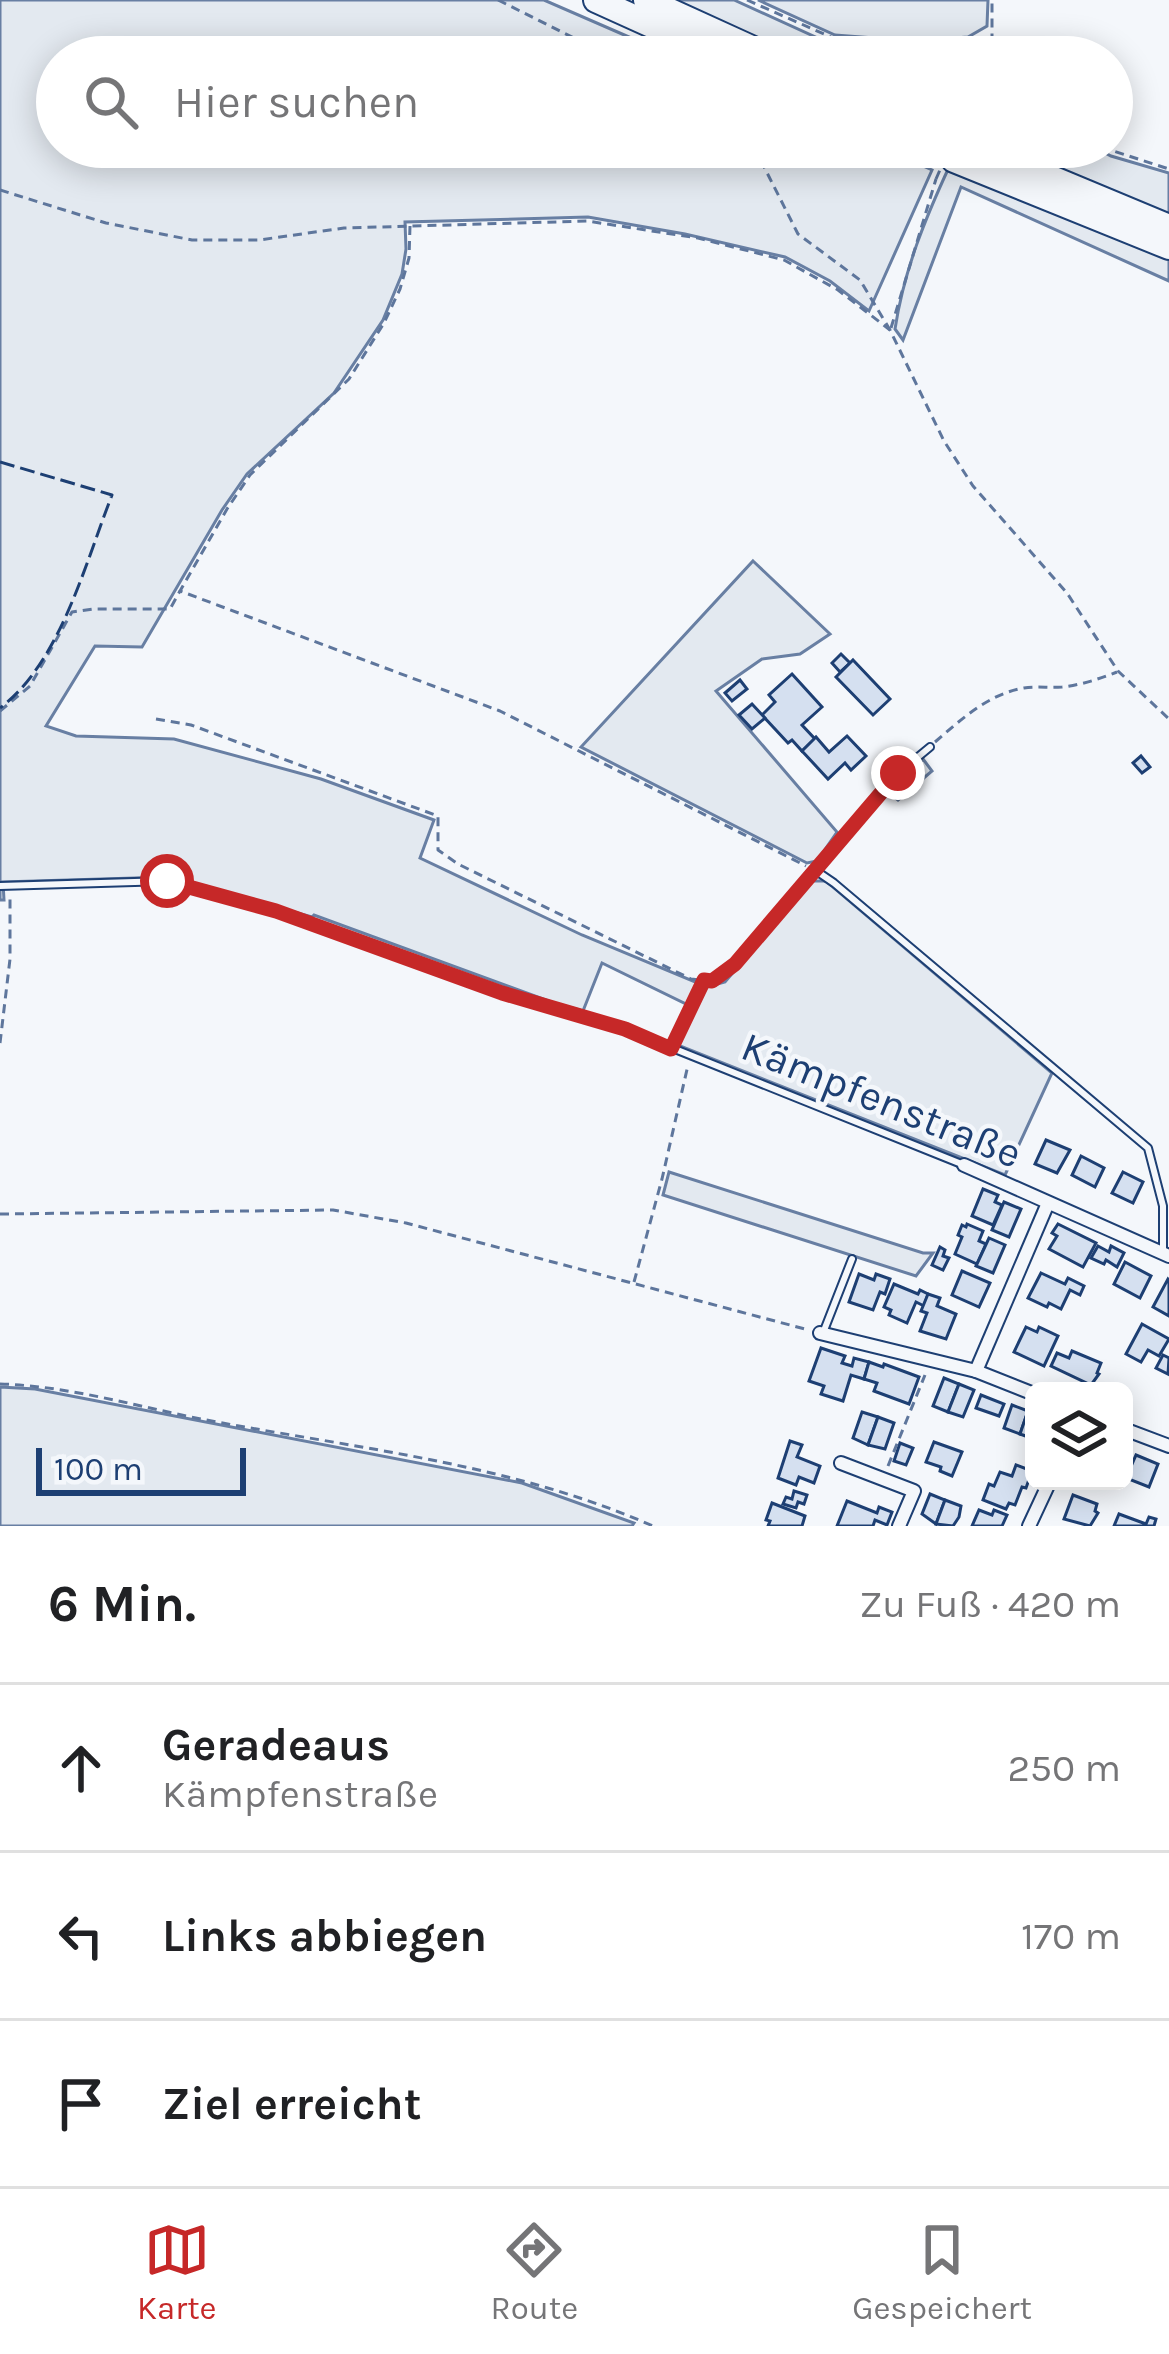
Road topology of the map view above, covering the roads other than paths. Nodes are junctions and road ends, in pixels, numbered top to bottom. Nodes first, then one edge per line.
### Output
1 (596, 0) edge
2 (646, 0) edge
3 (676, 36) edge
4 (726, 36) edge
5 (978, 168) edge
6 (986, 168) edge
7 (1169, 227) edge
8 (1169, 247) edge
9 (930, 746) road end
10 (0, 886) edge
11 (964, 1165) joint
12 (1048, 1203) junction
13 (1166, 1254) edge
14 (852, 1258) dead end
15 (821, 1333) joint
16 (976, 1371) junction
17 (1025, 1390) edge
18 (1133, 1432) edge
19 (1169, 1446) edge
20 (841, 1463) dead end
21 (1046, 1490) edge
22 (899, 1526) edge
23 (1029, 1526) edge

1 - 3 highway
2 - 4 highway
5 - 8 highway
6 - 7 highway
9 - 13 lane
10 - 11 lane, Kämpfenstraße
11 - 12 street, Kämpfenstraße
12 - 13 street, Kämpfenstraße
12 - 16 street, Kämpfenstraße
14 - 15 lane
15 - 16 street
16 - 17 street
18 - 19 street
20 - 22 street
21 - 23 street

